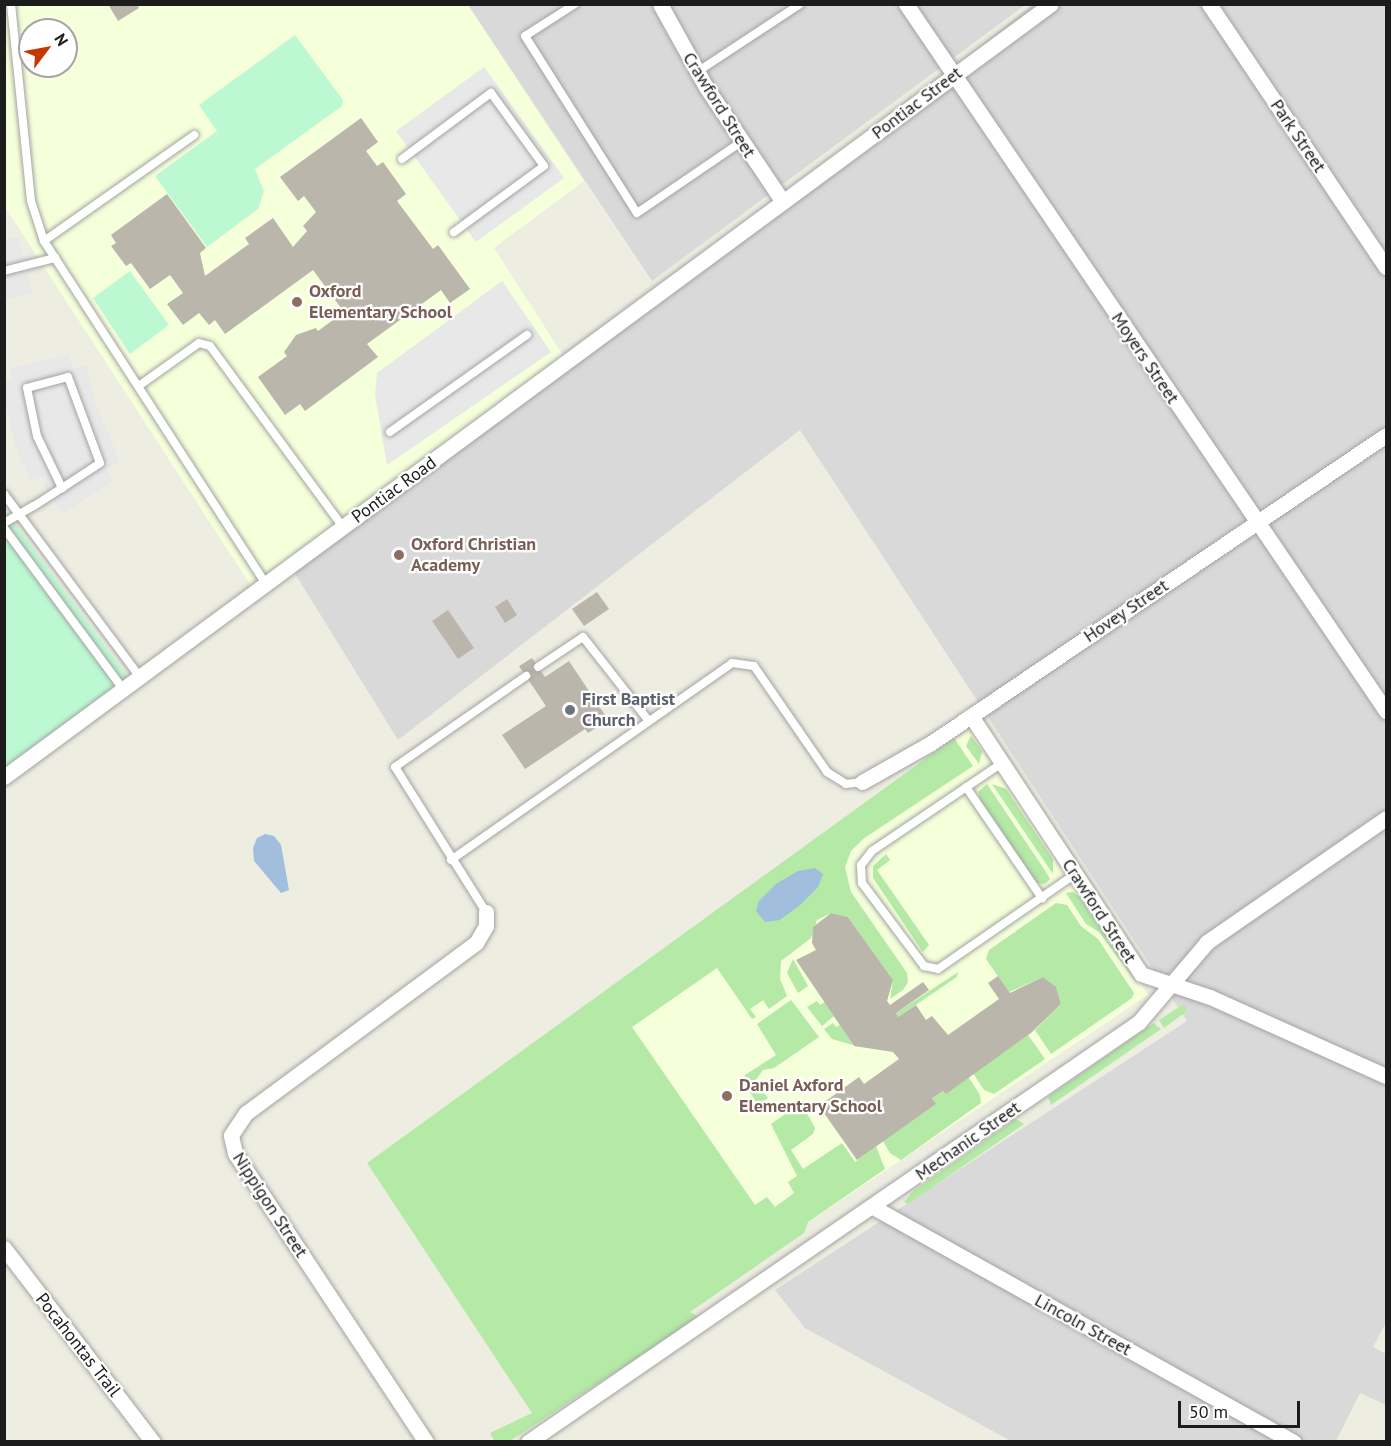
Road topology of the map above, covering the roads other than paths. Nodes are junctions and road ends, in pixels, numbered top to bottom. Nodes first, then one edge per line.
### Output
1 (11, 4) edge
2 (575, 4) edge
3 (660, 4) edge
4 (800, 4) edge
5 (906, 4) edge
6 (1051, 4) edge
7 (1209, 4) edge
8 (697, 72) junction
9 (954, 76) junction
10 (194, 135) dead end
11 (741, 142) junction
12 (402, 159) dead end
13 (783, 202) junction
14 (454, 232) dead end
15 (44, 241) junction
16 (55, 258) junction
17 (1386, 267) edge
18 (4, 271) edge
19 (527, 335) dead end
20 (140, 385) junction
21 (390, 432) dead end
22 (1386, 435) edge
23 (62, 488) junction
24 (4, 494) edge
25 (18, 515) junction
26 (1257, 521) junction
27 (4, 523) edge
28 (343, 527) junction
29 (4, 528) edge
30 (266, 584) junction
31 (538, 667) dead end
32 (525, 676) dead end
33 (140, 677) junction
34 (123, 689) junction
35 (1386, 711) edge
36 (971, 716) junction
37 (648, 720) junction
38 (1002, 763) junction
39 (4, 777) edge
40 (862, 782) joint
41 (966, 787) junction
42 (1386, 818) edge
43 (451, 860) junction
44 (1075, 874) junction
45 (1042, 897) junction
46 (486, 912) joint
47 (1172, 984) junction
48 (1386, 1076) edge
49 (873, 1207) junction
50 (4, 1248) edge
51 (153, 1442) edge
52 (426, 1442) edge
53 (528, 1442) edge
54 (1294, 1442) edge

1 - 15 lane
2 - 11 lane
3 - 8 street, Crawford Street
4 - 8 lane
5 - 9 street, Moyers Street
6 - 9 street, Pontiac Street
7 - 17 street, Park Street
8 - 11 street, Crawford Street
9 - 13 street, Pontiac Street
9 - 26 street, Moyers Street
10 - 15 lane
11 - 13 street, Crawford Street
12 - 14 lane
13 - 28 street, Pontiac Road
15 - 16 lane
16 - 18 lane
16 - 20 lane
19 - 21 lane
20 - 28 lane
20 - 30 lane
22 - 26 street, Hovey Street
23 - 23 lane
23 - 25 lane
24 - 25 lane
25 - 27 lane
25 - 33 lane
26 - 35 street, Moyers Street
26 - 36 street, Hovey Street
28 - 30 street, Pontiac Road
29 - 34 lane
30 - 33 street, Pontiac Road
31 - 37 lane
32 - 43 lane
33 - 34 street, Pontiac Road
34 - 39 street, Pontiac Road
36 - 38 street, Crawford Street
36 - 40 street, Hovey Street
37 - 40 lane
37 - 43 lane
38 - 41 lane
38 - 44 street, Crawford Street
41 - 45 lane
41 - 45 lane
42 - 47 street, Mechanic Street
43 - 46 lane
44 - 45 lane
44 - 47 street, Crawford Street
46 - 52 street, Nippigon Street
47 - 48 street, Crawford Street
47 - 49 street, Mechanic Street
49 - 53 street, Mechanic Street
49 - 54 street, Lincoln Street
50 - 51 street, Pocahontas Trail

